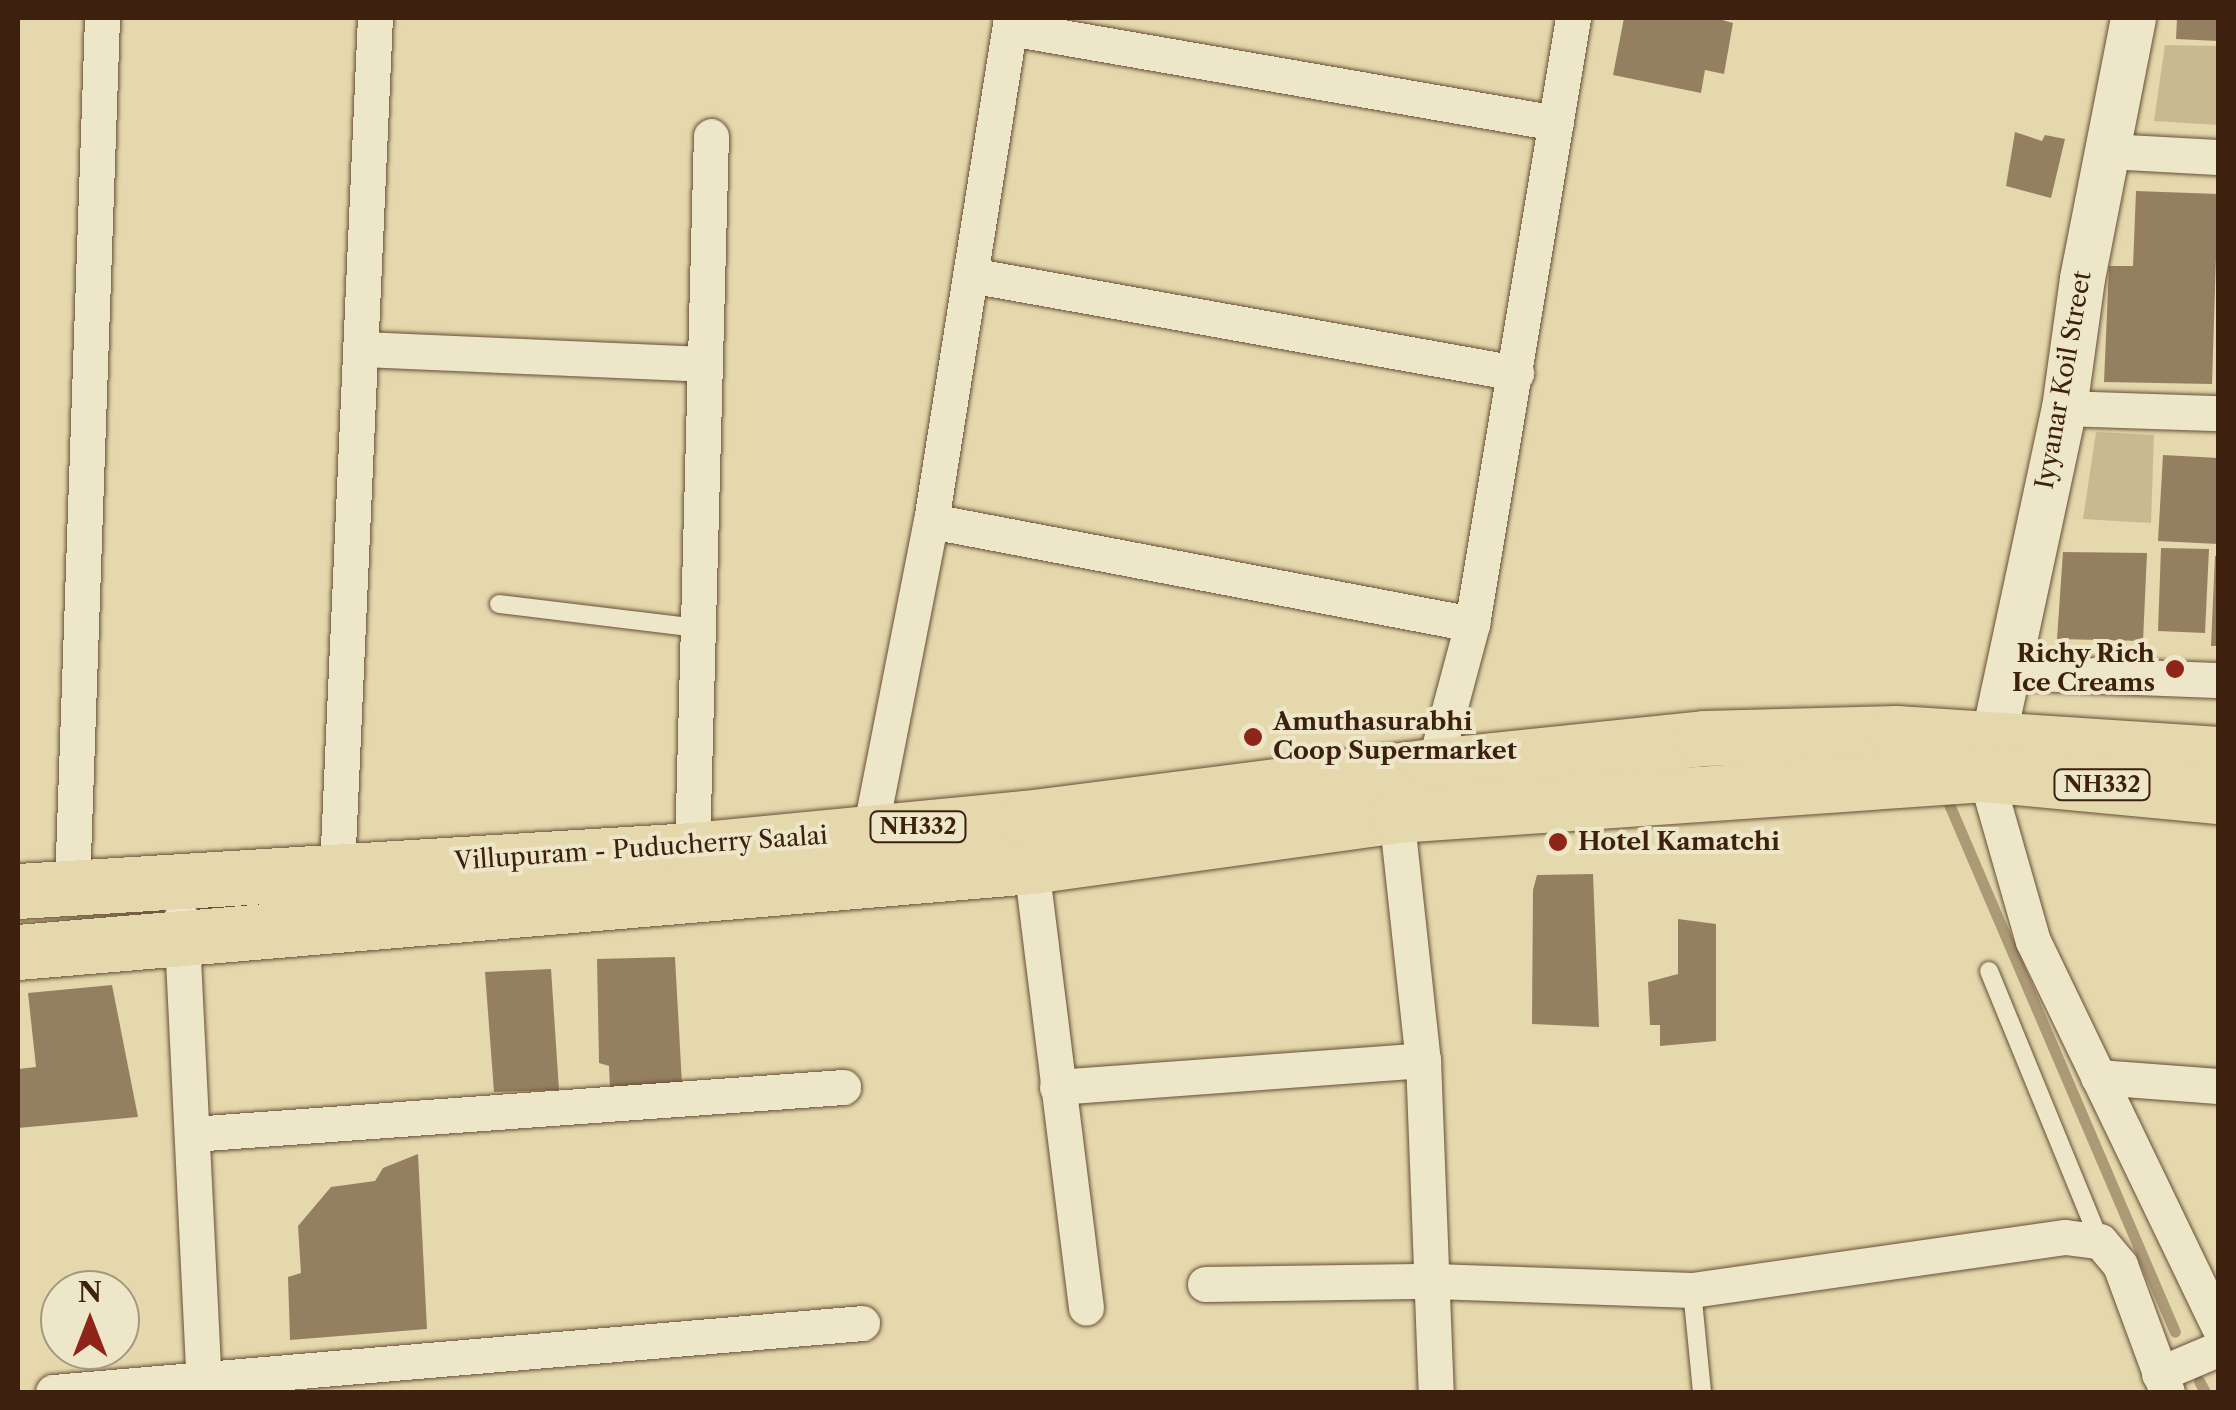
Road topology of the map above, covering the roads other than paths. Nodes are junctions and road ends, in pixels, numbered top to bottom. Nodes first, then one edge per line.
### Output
1 (102, 18) edge
2 (376, 18) edge
3 (1573, 18) edge
4 (2133, 18) edge
5 (1011, 23) edge
6 (1556, 124) junction
7 (712, 136) dead end
8 (2107, 150) junction
9 (2218, 157) edge
10 (970, 275) junction
11 (363, 348) junction
12 (704, 364) junction
13 (1516, 373) junction
14 (2064, 408) junction
15 (2218, 413) edge
16 (931, 522) junction
17 (498, 604) dead end
18 (1472, 624) junction
19 (697, 628) junction
20 (2005, 672) junction
21 (2218, 680) edge
22 (2218, 754) edge
23 (1990, 758) junction
24 (1408, 785) junction
25 (2218, 796) edge
26 (870, 832) junction
27 (692, 850) junction
28 (1032, 866) junction
29 (337, 870) junction
30 (179, 882) junction
31 (72, 886) junction
32 (18, 891) edge
33 (182, 938) junction
34 (18, 952) edge
35 (1989, 970) dead end
36 (1423, 1060) junction
37 (2098, 1077) junction
38 (2218, 1086) edge
39 (843, 1087) dead end
40 (1057, 1087) junction
41 (192, 1134) junction
42 (2100, 1241) junction
43 (1434, 1281) junction
44 (1206, 1284) dead end
45 (1692, 1290) junction
46 (1086, 1308) dead end
47 (862, 1323) dead end
48 (2218, 1326) edge
49 (2218, 1349) edge
50 (2163, 1384) edge
51 (204, 1386) edge
52 (53, 1392) edge
53 (1436, 1392) edge
54 (1702, 1392) edge

1 - 31 street
2 - 11 street
3 - 6 street
4 - 8 street, Iyyanar Koil Street
5 - 6 street
5 - 10 street
6 - 13 street
7 - 12 street
8 - 9 street
8 - 14 street, Iyyanar Koil Street
10 - 13 street
10 - 16 street
11 - 12 street
11 - 29 street
12 - 19 street
13 - 18 street
14 - 15 street
14 - 20 street, Iyyanar Koil Street
16 - 18 street
16 - 26 street
17 - 19 lane
18 - 24 street
19 - 27 street
20 - 21 street
20 - 23 street, Iyyanar Koil Street
22 - 23 highway, NH332
23 - 24 highway
23 - 25 highway, NH332
23 - 37 street
24 - 26 highway, Villupuram - Puducherry Saalai / NH332
24 - 28 highway
24 - 36 street
26 - 27 highway, Villupuram - Puducherry Saalai / NH332
27 - 29 highway, Villupuram - Puducherry Saalai / NH332
28 - 33 highway
28 - 40 street
29 - 30 highway, Villupuram - Puducherry Saalai / NH332
30 - 31 highway, Villupuram - Puducherry Saalai / NH332
30 - 33 street
31 - 32 highway, Villupuram - Puducherry Saalai / NH332
33 - 34 highway
33 - 41 street
35 - 42 lane
36 - 40 street
36 - 43 street
37 - 38 street
37 - 48 street
39 - 41 street
40 - 46 street
41 - 51 street
42 - 45 street
42 - 50 street
43 - 44 street
43 - 45 street
43 - 53 street
45 - 54 lane
47 - 51 street
49 - 50 street
51 - 52 street

